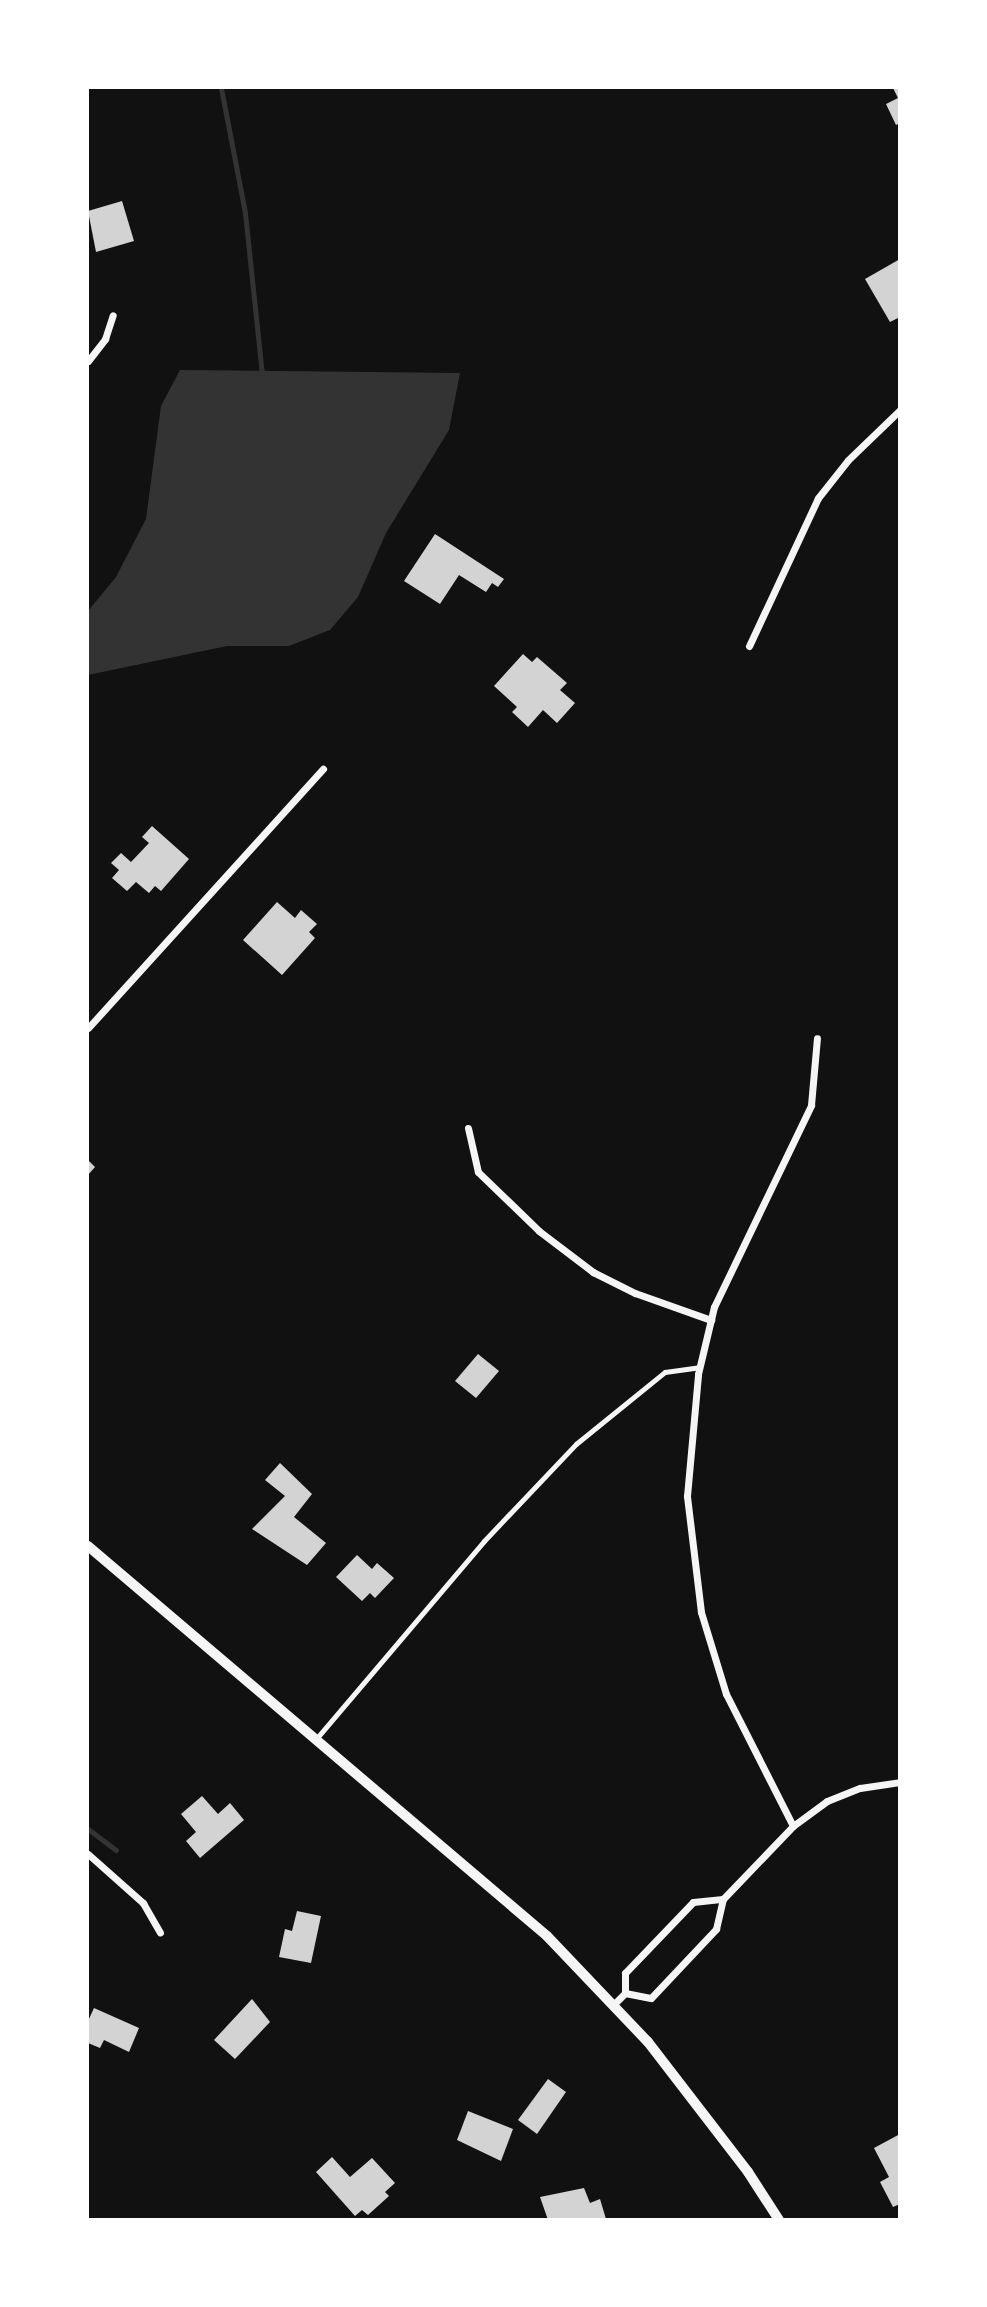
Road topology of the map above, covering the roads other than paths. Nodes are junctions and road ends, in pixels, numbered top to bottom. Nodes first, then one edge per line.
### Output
1 (113, 315) dead end
2 (88, 361) edge
3 (900, 410) edge
4 (749, 646) dead end
5 (323, 769) dead end
6 (88, 1028) edge
7 (817, 1038) dead end
8 (468, 1128) dead end
9 (711, 1320) junction
10 (700, 1367) junction
11 (88, 1546) edge
12 (317, 1739) junction
13 (900, 1782) edge
14 (793, 1826) junction
15 (88, 1854) edge
16 (723, 1899) junction
17 (160, 1933) dead end
18 (625, 1993) junction
19 (614, 2004) junction
20 (779, 2220) edge

1 - 2 street
3 - 4 street
5 - 6 street
7 - 9 street
8 - 9 street
9 - 10 street
10 - 12 lane
10 - 14 street
11 - 12 street
12 - 19 street
13 - 14 street
14 - 16 street
15 - 17 street
16 - 18 street
16 - 18 street
18 - 19 street
19 - 20 street

